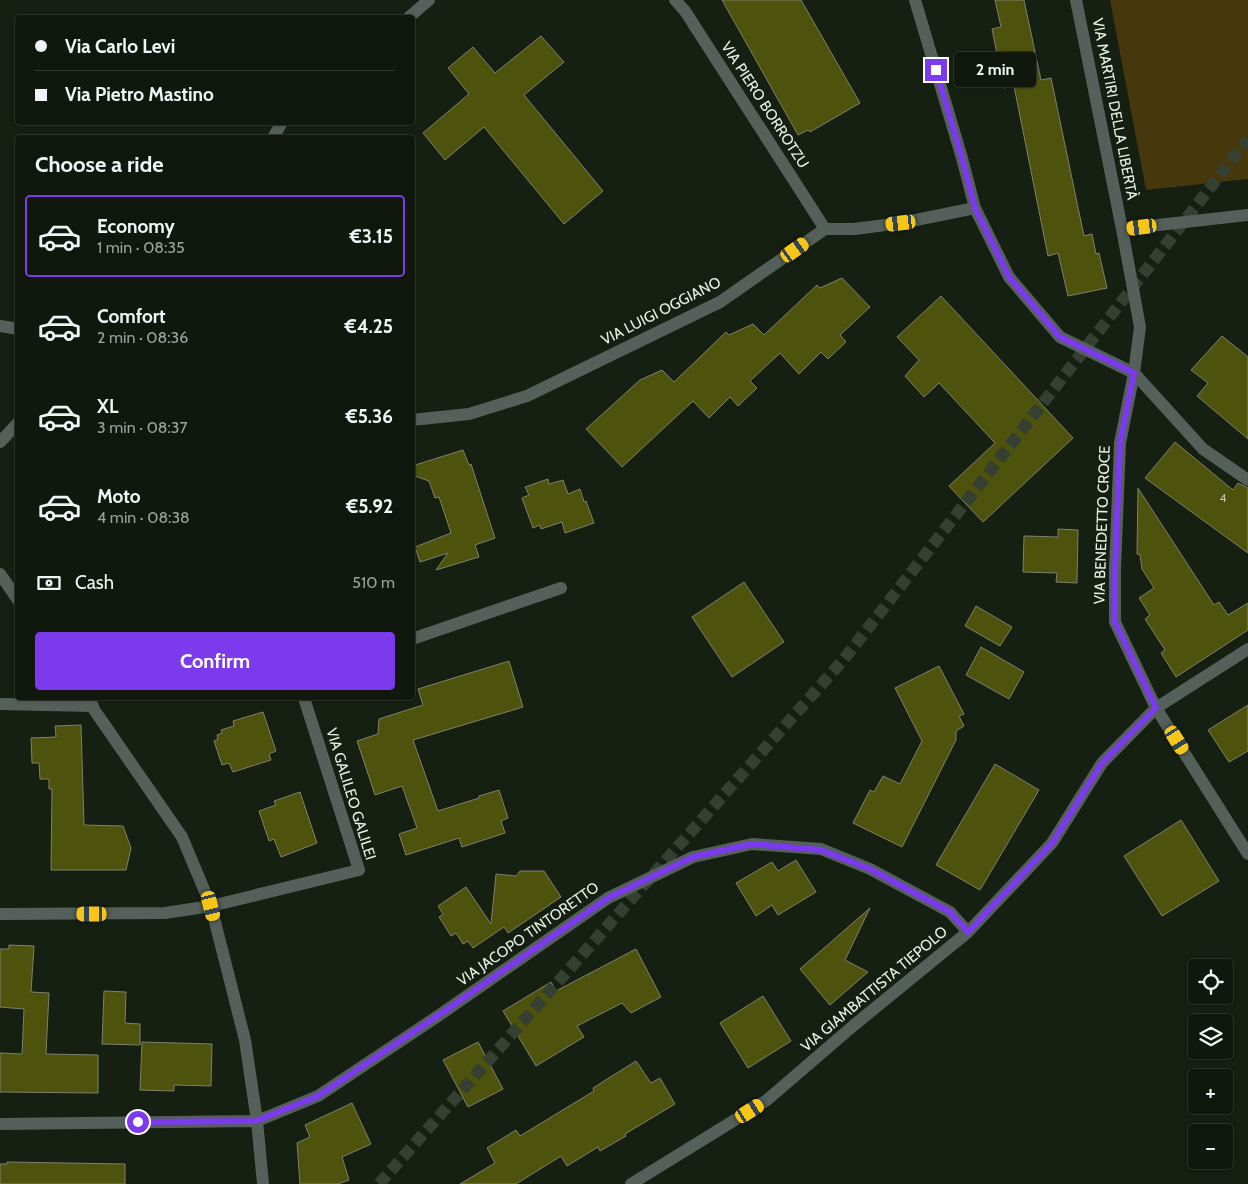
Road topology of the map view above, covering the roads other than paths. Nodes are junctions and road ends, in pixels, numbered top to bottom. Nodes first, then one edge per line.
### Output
1 (429, 0) edge
2 (676, 0) edge
3 (915, 0) edge
4 (1076, 0) edge
5 (412, 15) edge
6 (975, 208) junction
7 (1248, 215) edge
8 (826, 229) junction
9 (1122, 229) junction
10 (0, 326) edge
11 (15, 328) edge
12 (1134, 373) junction
13 (415, 420) edge
14 (15, 426) edge
15 (0, 442) edge
16 (1248, 480) edge
17 (0, 574) edge
18 (561, 588) dead end
19 (15, 596) edge
20 (415, 638) edge
21 (1248, 649) edge
22 (305, 700) edge
23 (90, 702) edge
24 (0, 704) edge
25 (1156, 708) junction
26 (1248, 854) edge
27 (211, 906) junction
28 (0, 914) edge
29 (968, 932) junction
30 (256, 1121) junction
31 (0, 1124) edge
32 (264, 1184) edge
33 (631, 1184) edge

1 - 5 street
2 - 8 street, VIA PIERO BORROTZU
3 - 6 street
4 - 9 street, VIA MARTIRI DELLA LIBERTÀ
6 - 8 street
6 - 12 street
7 - 9 street
8 - 13 street, VIA LUIGI OGGIANO
9 - 12 street, VIA MARTIRI DELLA LIBERTÀ
10 - 11 street
12 - 16 street
12 - 25 street, VIA BENEDETTO CROCE
14 - 15 street
17 - 19 street
18 - 20 street
21 - 25 street, VIA GIAMBATTISTA TIEPOLO
22 - 27 street, VIA GALILEO GALILEI
23 - 24 street
23 - 27 street
25 - 26 street, VIA BENEDETTO CROCE
25 - 29 street, VIA GIAMBATTISTA TIEPOLO
27 - 28 street
27 - 30 street
29 - 30 street, VIA JACOPO TINTORETTO
29 - 33 street, VIA GIAMBATTISTA TIEPOLO
30 - 31 street
30 - 32 street

